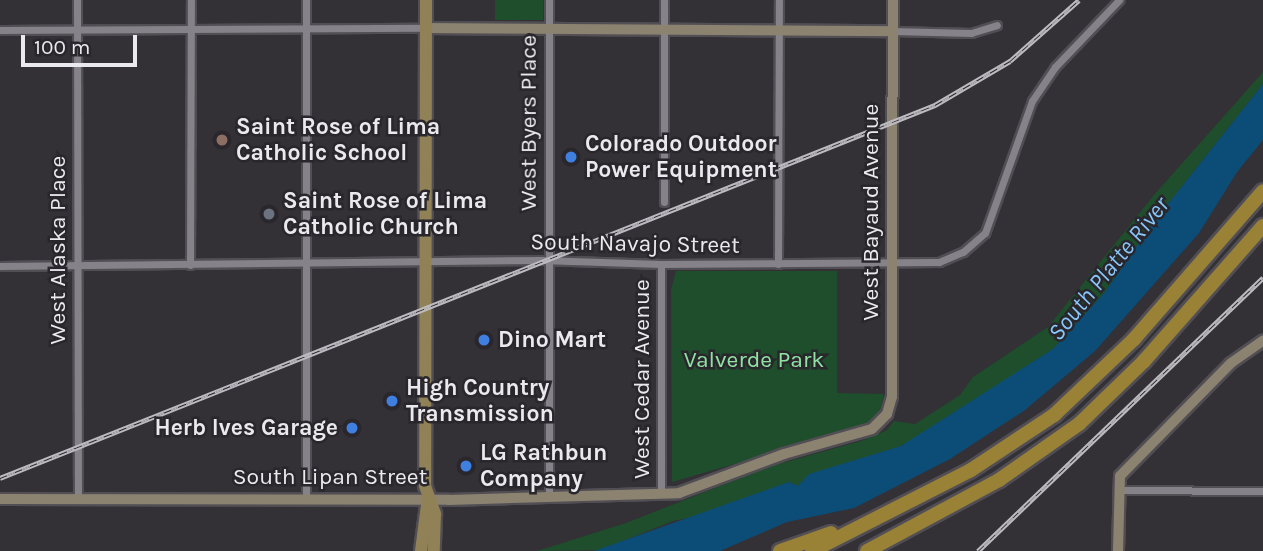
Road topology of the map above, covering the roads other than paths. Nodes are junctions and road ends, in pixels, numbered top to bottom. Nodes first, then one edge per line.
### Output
1 (76, 0) edge
2 (191, 0) edge
3 (306, 0) edge
4 (426, 0) edge
5 (549, 0) edge
6 (664, 0) edge
7 (779, 0) edge
8 (893, 0) edge
9 (1119, 0) edge
10 (997, 25) dead end
11 (549, 27) junction
12 (664, 27) junction
13 (306, 28) junction
14 (426, 28) junction
15 (779, 28) junction
16 (76, 29) junction
17 (191, 29) junction
18 (0, 30) edge
19 (893, 31) junction
20 (1263, 191) edge
21 (664, 202) dead end
22 (1263, 226) edge
23 (548, 260) junction
24 (425, 263) junction
25 (306, 264) junction
26 (661, 264) junction
27 (778, 264) junction
28 (892, 264) junction
29 (190, 265) junction
30 (0, 266) edge
31 (76, 266) junction
32 (1263, 341) edge
33 (881, 422) joint
34 (1118, 490) junction
35 (1263, 491) edge
36 (661, 494) junction
37 (306, 497) junction
38 (428, 497) junction
39 (549, 497) junction
40 (0, 499) edge
41 (914, 499) junction
42 (78, 500) junction
43 (870, 550) edge
44 (421, 551) edge
45 (434, 551) edge
46 (780, 551) edge
47 (812, 551) edge
48 (1118, 551) edge

1 - 16 street, West Alaska Place
2 - 17 street
3 - 13 street
4 - 14 main road
5 - 11 street, West Byers Place
6 - 12 street
7 - 15 street
8 - 19 street, West Bayaud Avenue
9 - 28 street, South Navajo Street
10 - 19 street
11 - 12 street
11 - 14 street
11 - 23 street, West Byers Place
12 - 15 street
12 - 21 street
13 - 14 street
13 - 17 street
13 - 25 street
14 - 24 main road
15 - 19 street
15 - 27 street
16 - 17 street
16 - 18 street
16 - 31 street, West Alaska Place
17 - 29 street
19 - 28 street, West Bayaud Avenue
20 - 41 highway
22 - 43 highway
23 - 24 street, South Navajo Street
23 - 26 street, South Navajo Street
23 - 39 street, West Byers Place
24 - 25 street, South Navajo Street
24 - 38 main road
25 - 29 street, South Navajo Street
25 - 37 street
26 - 27 street, South Navajo Street
26 - 36 street, West Cedar Avenue
27 - 28 street, South Navajo Street
28 - 33 street, West Bayaud Avenue
29 - 31 street, South Navajo Street
30 - 31 street, South Navajo Street
31 - 42 street, West Alaska Place
32 - 34 street
33 - 36 street, South Lipan Street
34 - 35 street
34 - 48 street
36 - 39 street, South Lipan Street
37 - 38 street, South Lipan Street
37 - 42 street, South Lipan Street
38 - 39 street, South Lipan Street
38 - 44 main road
38 - 45 main road
40 - 42 street, South Lipan Street
41 - 46 highway
41 - 47 highway

